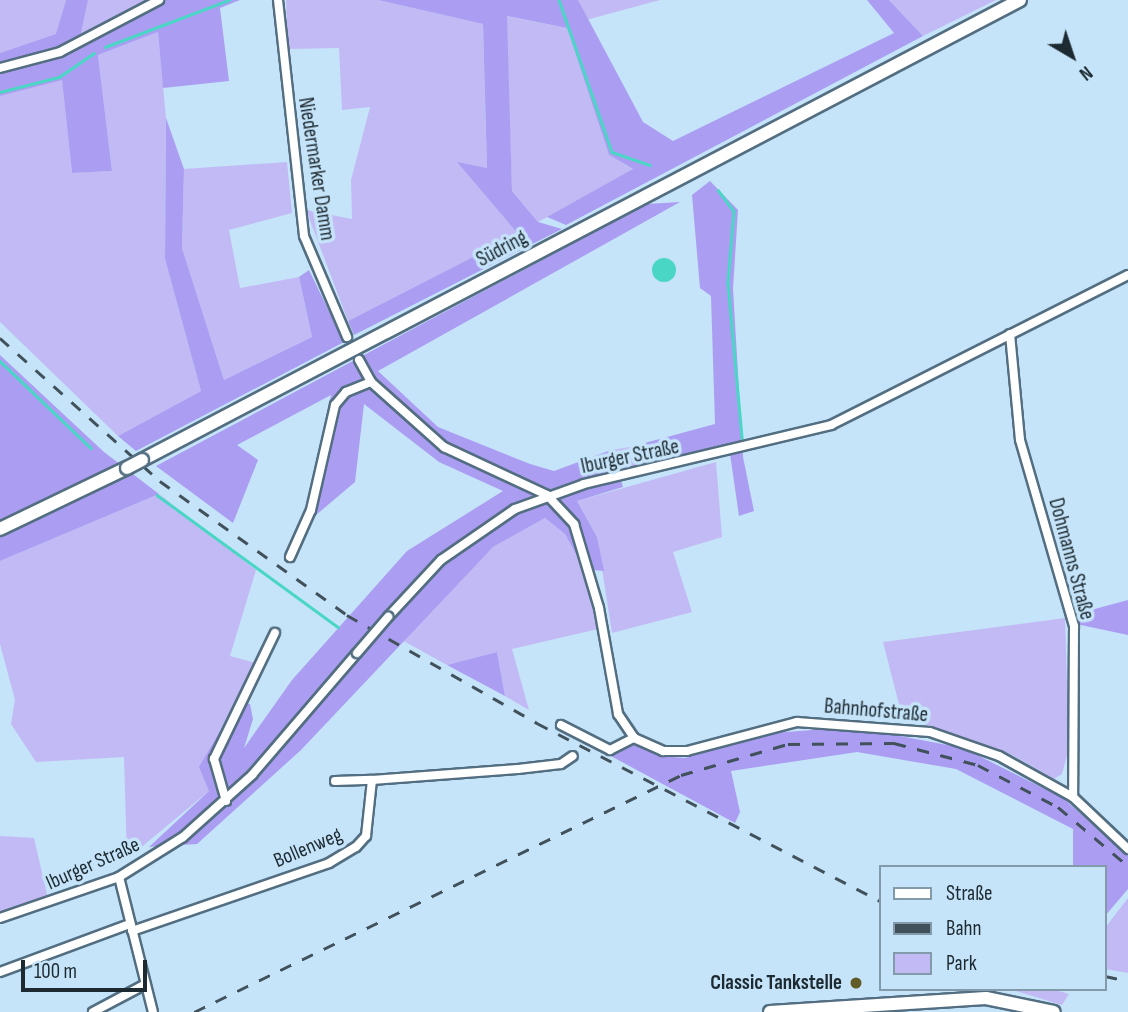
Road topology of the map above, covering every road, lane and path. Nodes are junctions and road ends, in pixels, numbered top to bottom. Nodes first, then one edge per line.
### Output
1 (159, 0) edge
2 (278, 0) edge
3 (1020, 0) edge
4 (0, 68) edge
5 (1128, 275) edge
6 (1010, 334) junction
7 (347, 337) dead end
8 (359, 360) dead end
9 (371, 382) junction
10 (547, 495) junction
11 (0, 529) edge
12 (290, 557) dead end
13 (275, 634) dead end
14 (561, 725) dead end
15 (634, 738) junction
16 (573, 756) dead end
17 (372, 780) junction
18 (335, 781) dead end
19 (1073, 797) junction
20 (226, 801) junction
21 (1128, 849) edge
22 (119, 877) junction
23 (0, 918) edge
24 (131, 927) junction
25 (0, 972) edge
26 (144, 985) junction
27 (93, 1012) edge
28 (153, 1012) edge
29 (770, 1012) edge
30 (1054, 1012) edge

1 - 4 street
2 - 7 street, Niedermarker Damm
3 - 11 main road, Südring, bridge
5 - 6 street, Iburger Straße
6 - 10 street, Iburger Straße
6 - 19 street, Dohmanns Straße
8 - 9 street
9 - 10 street
9 - 12 street
10 - 15 street
10 - 20 street, Iburger Straße, bridge
13 - 20 street
14 - 15 street
15 - 19 street, Bahnhofstraße
16 - 17 street
17 - 18 street
17 - 24 street, Bollenweg
19 - 21 street, Bahnhofstraße
20 - 22 street, Iburger Straße
22 - 23 street, Iburger Straße
22 - 24 street
24 - 25 street, Bollenweg
24 - 26 street
26 - 27 street
26 - 28 street
29 - 30 main road

